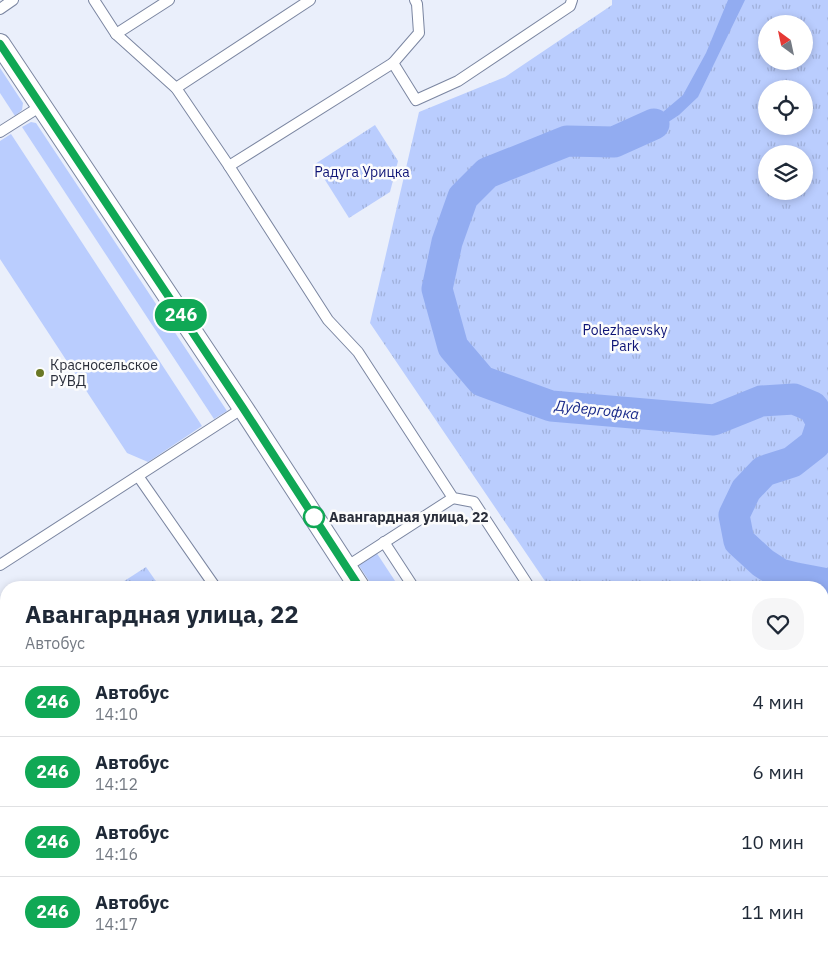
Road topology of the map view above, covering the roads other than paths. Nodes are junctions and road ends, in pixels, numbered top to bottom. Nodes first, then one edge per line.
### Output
1 (13, 0) edge
2 (94, 0) edge
3 (168, 0) edge
4 (310, 0) edge
5 (572, 0) edge
6 (418, 1) edge
7 (0, 9) edge
8 (116, 34) junction
9 (0, 44) edge
10 (393, 63) junction
11 (176, 88) junction
12 (41, 106) junction
13 (0, 132) edge
14 (229, 166) junction
15 (243, 408) junction
16 (138, 476) junction
17 (453, 498) junction
18 (384, 542) junction
19 (0, 565) edge
20 (346, 567) junction
21 (211, 581) edge
22 (355, 581) edge
23 (409, 581) edge
24 (525, 581) edge

1 - 7 lane
2 - 8 lane
3 - 8 lane
4 - 11 lane
5 - 10 lane
6 - 10 lane
8 - 11 lane
9 - 12 street
10 - 14 lane
11 - 14 lane
12 - 13 lane
12 - 15 street
14 - 17 lane
15 - 16 lane
15 - 20 street
16 - 19 lane
16 - 21 lane
17 - 18 lane
17 - 24 lane
18 - 20 lane
18 - 23 lane
20 - 22 street

